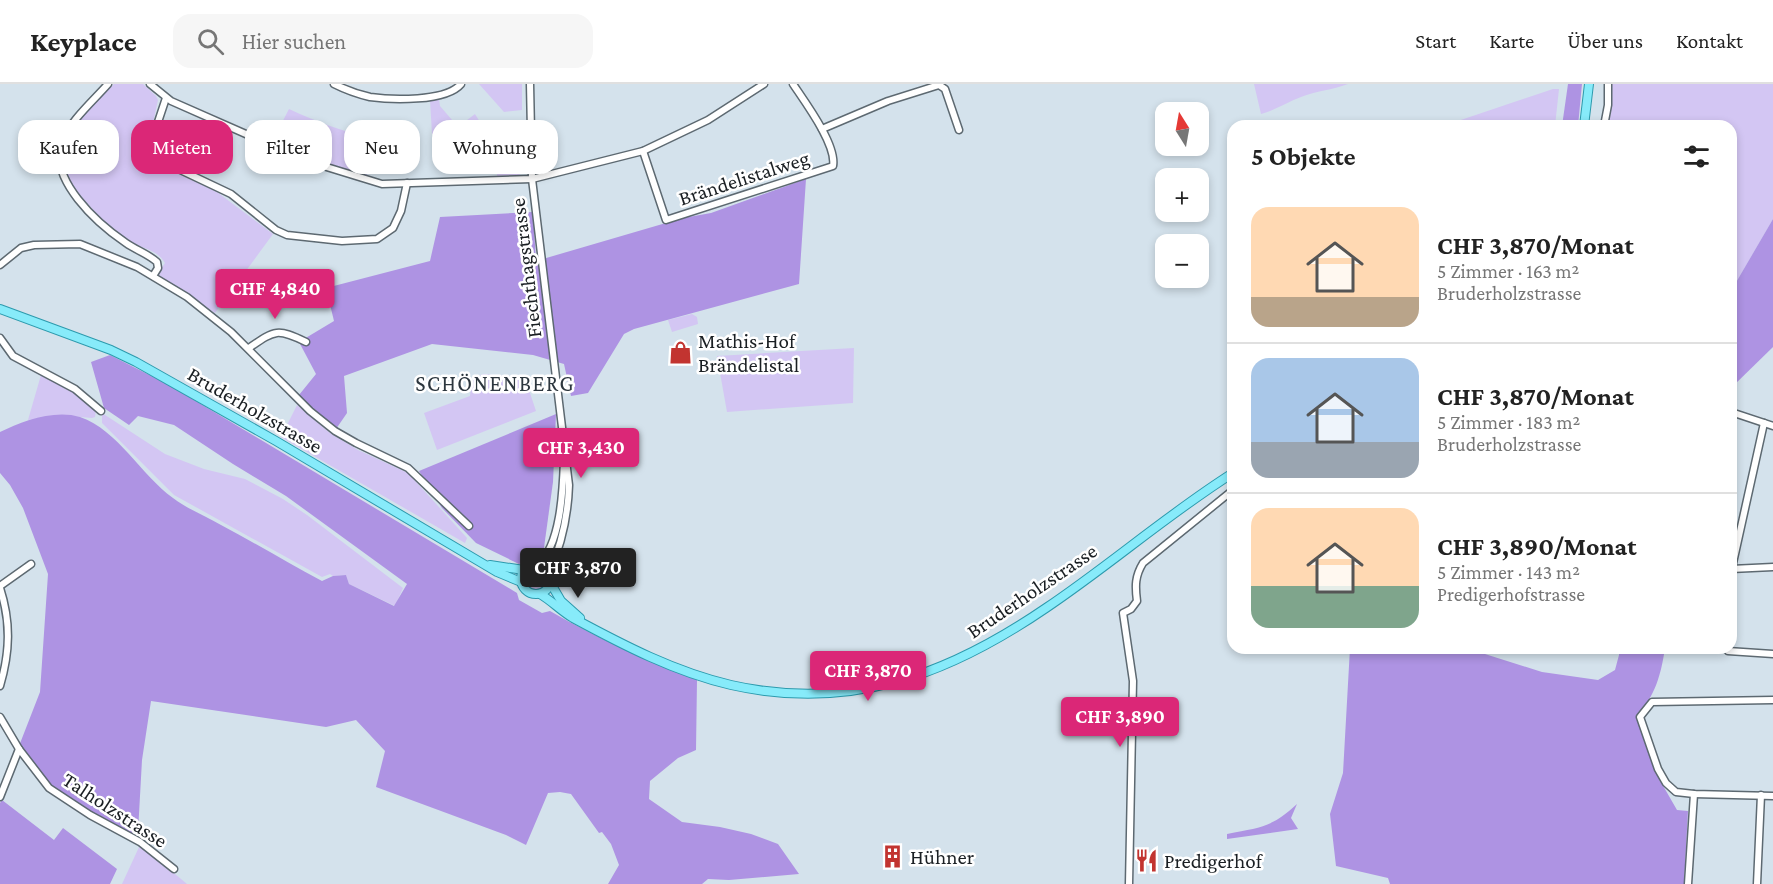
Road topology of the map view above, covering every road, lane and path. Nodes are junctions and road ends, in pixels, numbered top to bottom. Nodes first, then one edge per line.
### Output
1 (108, 84) edge
2 (150, 84) edge
3 (334, 84) edge
4 (461, 84) edge
5 (530, 84) edge
6 (764, 84) edge
7 (793, 84) edge
8 (1589, 84) edge
9 (1608, 84) edge
10 (166, 98) junction
11 (1585, 120) edge
12 (1605, 120) edge
13 (822, 129) junction
14 (958, 130) dead end
15 (643, 151) junction
16 (531, 179) junction
17 (408, 183) junction
18 (0, 265) edge
19 (153, 276) junction
20 (0, 309) edge
21 (0, 338) edge
22 (306, 342) dead end
23 (249, 348) junction
24 (101, 411) dead end
25 (1737, 414) edge
26 (1764, 423) junction
27 (1773, 426) edge
28 (564, 448) junction
29 (1227, 477) edge
30 (1227, 495) edge
31 (469, 526) dead end
32 (1737, 543) edge
33 (482, 563) junction
34 (31, 564) dead end
35 (537, 565) junction
36 (1773, 567) edge
37 (524, 570) junction
38 (1737, 570) edge
39 (549, 573) junction
40 (521, 582) junction
41 (550, 582) junction
42 (0, 587) edge
43 (540, 594) junction
44 (591, 627) junction
45 (1737, 652) edge
46 (1773, 654) edge
47 (0, 686) edge
48 (1773, 700) edge
49 (0, 717) edge
50 (19, 749) junction
51 (1694, 794) junction
52 (1761, 795) junction
53 (1773, 796) edge
54 (0, 797) edge
55 (174, 869) dead end
56 (1129, 884) edge
57 (1688, 884) edge
58 (1757, 884) edge

1 - 19 street
2 - 10 street
3 - 4 street
5 - 16 street, Fiechthagstrasse
6 - 15 street
7 - 13 street
8 - 11 main road
9 - 12 street
10 - 17 street
10 - 17 street
13 - 14 street
13 - 15 street, Brändelistalweg
15 - 16 street
16 - 17 street
16 - 28 street, Fiechthagstrasse
18 - 19 street
19 - 23 street
20 - 33 main road, Bruderholzstrasse
21 - 24 street
22 - 23 street
23 - 31 street
25 - 26 street
26 - 27 street
26 - 32 street
28 - 35 street, Fiechthagstrasse
28 - 39 street, Fiechthagstrasse
29 - 44 main road, Bruderholzstrasse
30 - 56 street
33 - 37 main road, Bruderholzstrasse
33 - 40 main road, Bruderholzstrasse
34 - 42 street
35 - 37 main road, Bruderholzstrasse
35 - 39 main road
36 - 38 street
37 - 40 main road
39 - 41 main road, Bruderholzstrasse
40 - 43 main road, Bruderholzstrasse
41 - 43 main road
41 - 44 main road, Bruderholzstrasse
42 - 47 street
43 - 44 main road, Bruderholzstrasse
45 - 46 street
48 - 51 street
49 - 50 street, Talholzstrasse
50 - 54 street
50 - 55 street, Talholzstrasse
51 - 52 street
51 - 57 street
52 - 53 street
52 - 58 street

